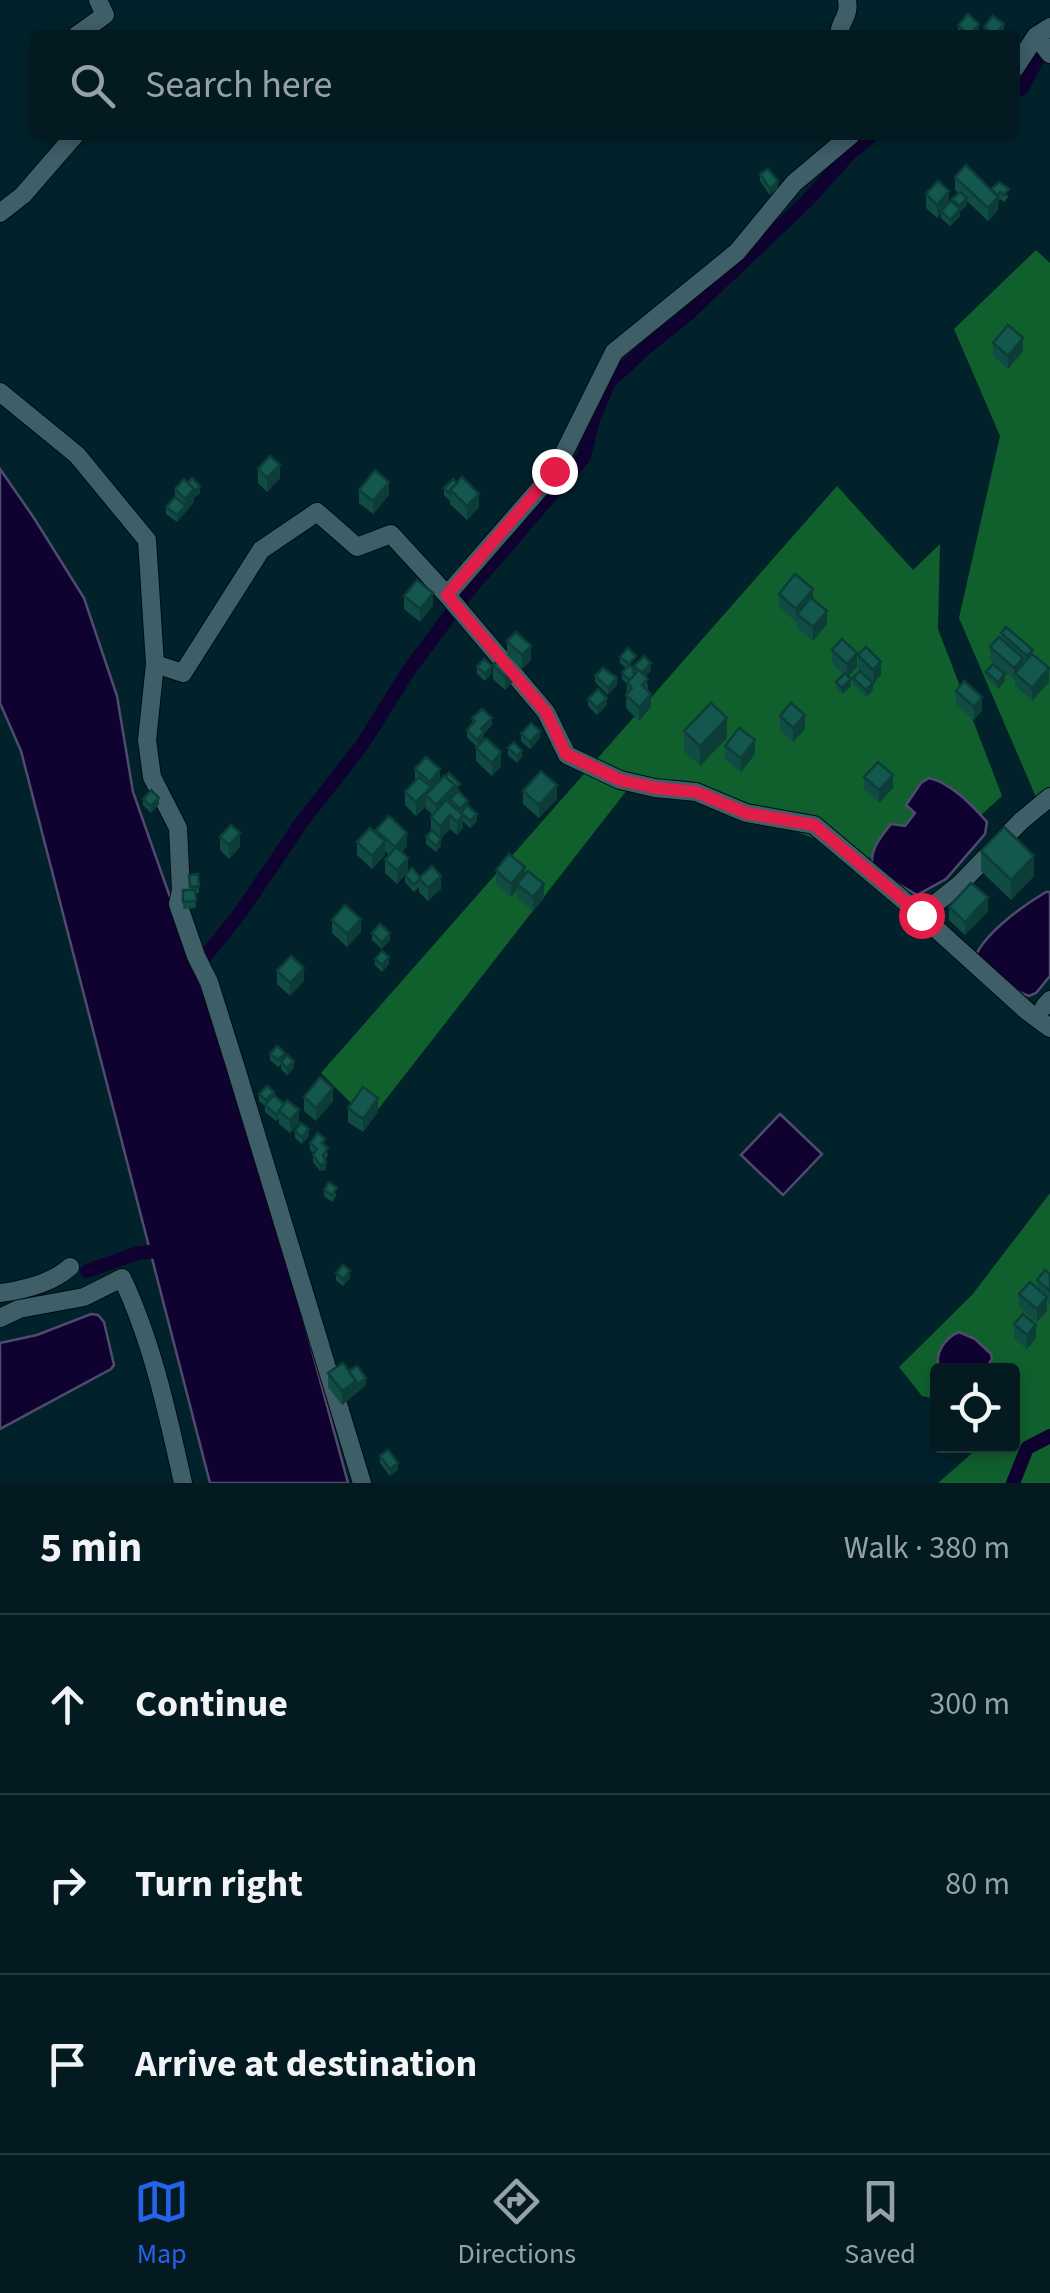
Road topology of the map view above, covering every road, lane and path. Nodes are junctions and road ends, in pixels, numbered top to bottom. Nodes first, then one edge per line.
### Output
1 (98, 0) edge
2 (846, 0) edge
3 (83, 30) edge
4 (841, 30) edge
5 (1043, 32) edge
6 (1050, 54) edge
7 (1020, 62) edge
8 (71, 140) edge
9 (844, 140) edge
10 (0, 213) edge
11 (0, 392) edge
12 (449, 598) junction
13 (156, 664) junction
14 (1050, 797) edge
15 (954, 911) edge
16 (921, 915) junction
17 (936, 929) junction
18 (1050, 1028) edge
19 (70, 1267) dead end
20 (0, 1293) edge
21 (0, 1318) edge
22 (183, 1483) edge
23 (362, 1483) edge

1 - 3 street
2 - 4 street
5 - 6 street
5 - 7 street
8 - 10 street
9 - 12 street
11 - 13 street
12 - 13 street
12 - 16 street
13 - 23 street
14 - 16 street
15 - 17 street
16 - 17 street
17 - 18 street
19 - 20 street
21 - 22 street

